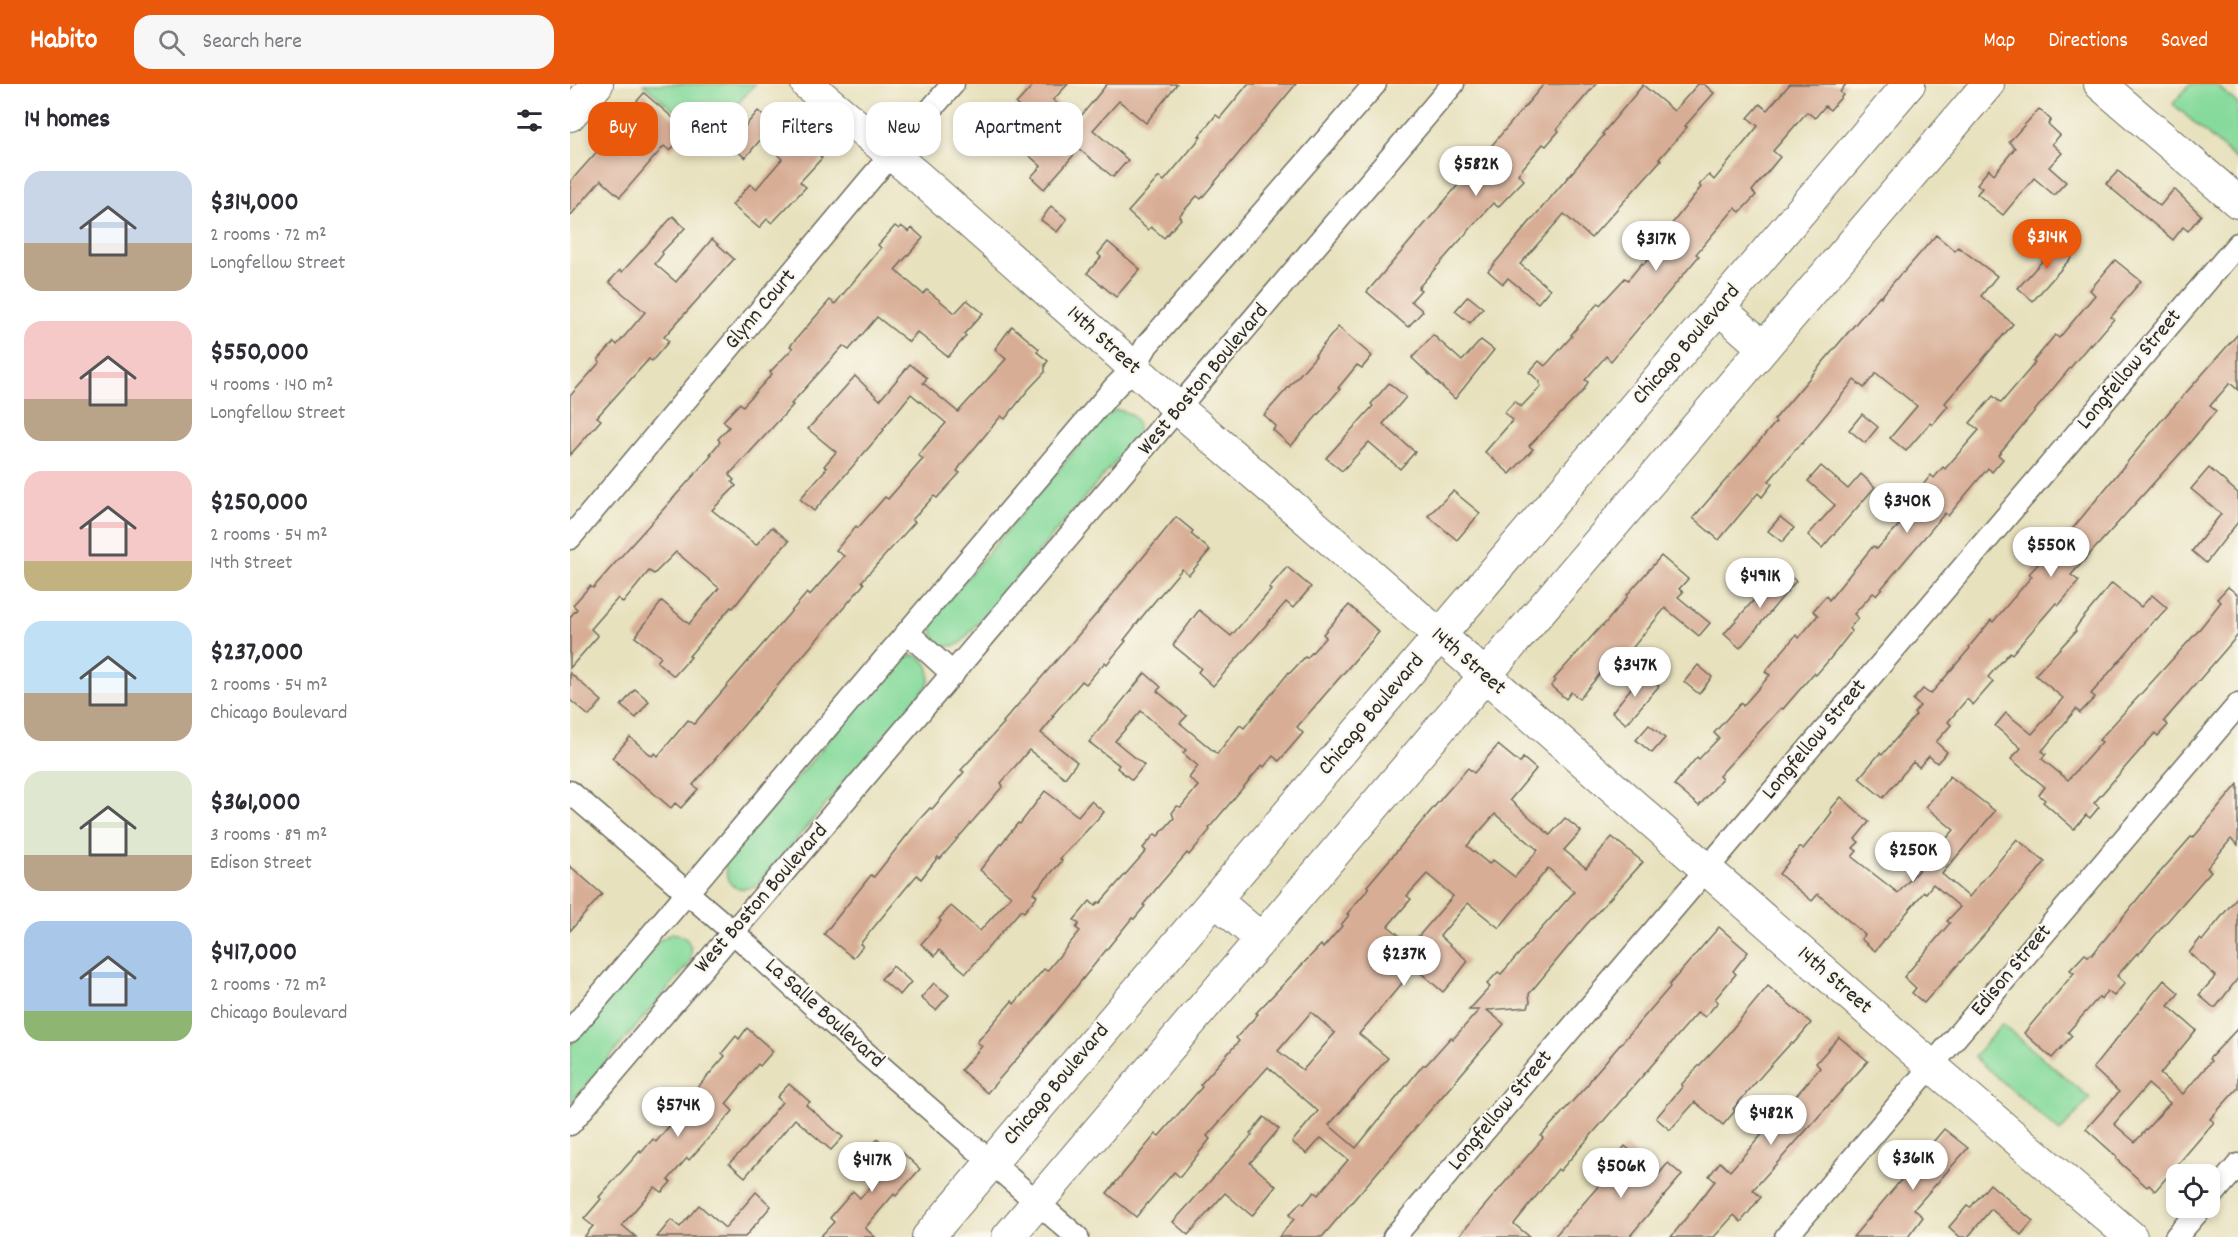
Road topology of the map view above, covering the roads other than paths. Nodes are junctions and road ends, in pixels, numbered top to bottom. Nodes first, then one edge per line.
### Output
1 (597, 84) edge
2 (807, 84) edge
3 (953, 84) edge
4 (1375, 84) edge
5 (1453, 84) edge
6 (1909, 84) edge
7 (1988, 84) edge
8 (2100, 84) edge
9 (937, 102) edge
10 (570, 115) edge
11 (866, 134) edge
12 (890, 156) edge
13 (892, 156) edge
14 (2238, 202) edge
15 (2238, 244) edge
16 (1719, 308) junction
17 (1763, 347) junction
18 (1134, 368) junction
19 (1179, 409) junction
20 (570, 538) edge
21 (908, 633) junction
22 (1438, 636) junction
23 (953, 674) junction
24 (1484, 676) junction
25 (2238, 705) edge
26 (570, 792) edge
27 (1706, 869) junction
28 (688, 892) junction
29 (1215, 900) junction
30 (733, 932) junction
31 (1261, 939) junction
32 (570, 1031) edge
33 (1931, 1066) junction
34 (570, 1124) edge
35 (992, 1162) junction
36 (2238, 1165) edge
37 (2220, 1186) edge
38 (1038, 1203) junction
39 (2192, 1218) edge
40 (928, 1237) edge
41 (1008, 1237) edge
42 (1077, 1237) edge
43 (1394, 1237) edge
44 (1786, 1237) edge
45 (2131, 1237) edge
46 (2176, 1237) edge

1 - 10 street
2 - 11 street, 14th Street
3 - 9 street, Glynn Court
4 - 18 street
5 - 19 street, West Boston Boulevard
6 - 16 street, Chicago Boulevard
7 - 17 street
8 - 14 street
12 - 20 street, Glynn Court
13 - 18 street, 14th Street
15 - 27 street, Longfellow Street
16 - 17 street
16 - 22 street, Chicago Boulevard
17 - 24 street
18 - 19 street, 14th Street
18 - 21 street
19 - 22 street, 14th Street
19 - 23 street, West Boston Boulevard
21 - 23 street
21 - 28 street
22 - 24 street, 14th Street
22 - 29 street, Chicago Boulevard
23 - 30 street, West Boston Boulevard
24 - 27 street, 14th Street
24 - 31 street
25 - 33 street, Edison Street
26 - 28 street, La Salle Boulevard
27 - 33 street, 14th Street
27 - 43 street, Longfellow Street
28 - 30 street, La Salle Boulevard
28 - 32 street
29 - 31 street
29 - 35 street, Chicago Boulevard
30 - 34 street, West Boston Boulevard
30 - 35 street, La Salle Boulevard
31 - 38 street
33 - 44 street, Edison Street
33 - 45 street, 14th Street
35 - 38 street, La Salle Boulevard
35 - 40 street, Chicago Boulevard
36 - 37 street
38 - 41 street
38 - 42 street, La Salle Boulevard
39 - 46 street

